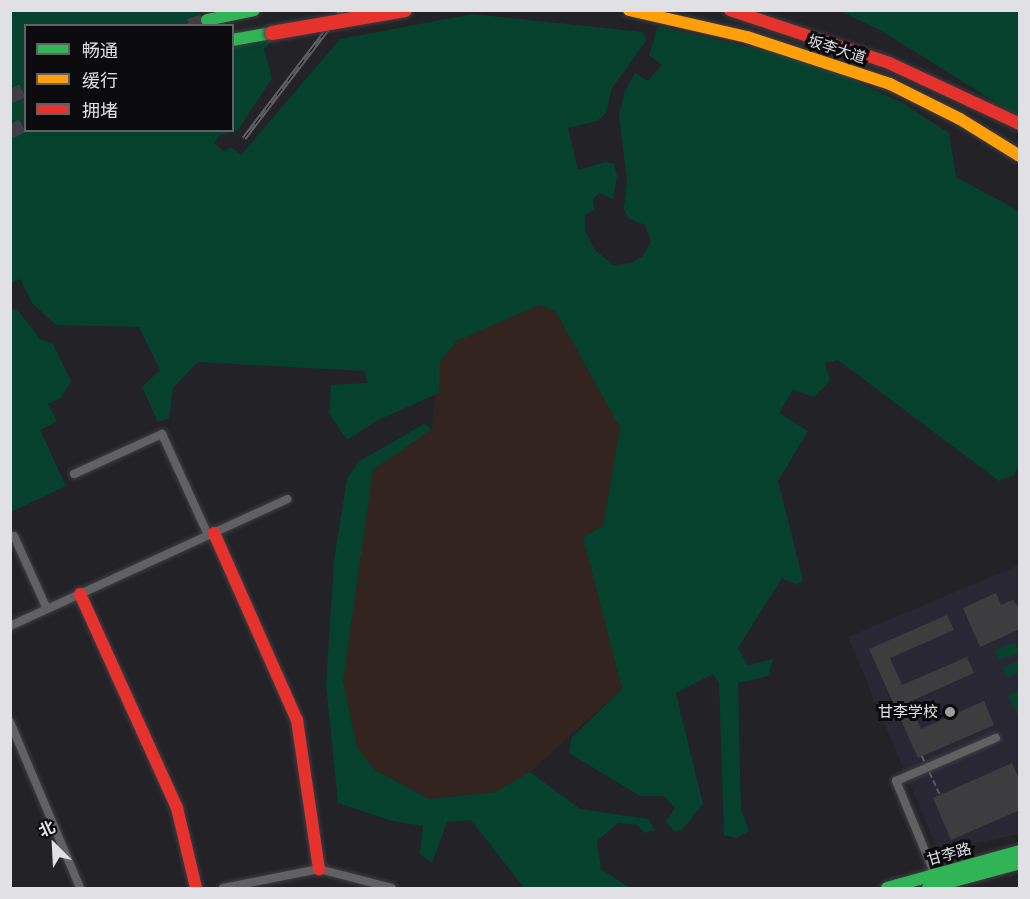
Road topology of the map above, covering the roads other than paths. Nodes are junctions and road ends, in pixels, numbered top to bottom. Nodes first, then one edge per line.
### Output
1 (254, 10) edge
2 (405, 10) edge
3 (629, 10) edge
4 (730, 10) edge
5 (207, 20) dead end
6 (234, 40) edge
7 (1020, 124) edge
8 (1020, 156) edge
9 (74, 474) dead end
10 (287, 499) dead end
11 (211, 534) junction
12 (14, 536) dead end
13 (80, 594) junction
14 (47, 609) junction
15 (10, 626) edge
16 (10, 722) edge
17 (996, 738) dead end
18 (1020, 851) edge
19 (1020, 863) edge
20 (319, 868) junction
21 (936, 884) edge
22 (80, 888) edge
23 (196, 888) edge
24 (224, 888) edge
25 (392, 888) edge
26 (887, 888) edge

1 - 5 main road
2 - 6 main road, bridge
3 - 8 main road, 坂李大道
4 - 7 main road, 坂李大道
9 - 11 street
10 - 11 street
11 - 13 street
11 - 20 main road
12 - 14 street
13 - 14 street
13 - 23 main road
14 - 15 street
16 - 22 street
17 - 21 street
18 - 21 main road, 甘李路
19 - 21 main road, 甘李路
20 - 24 street
20 - 25 street
21 - 26 main road, 甘李路

